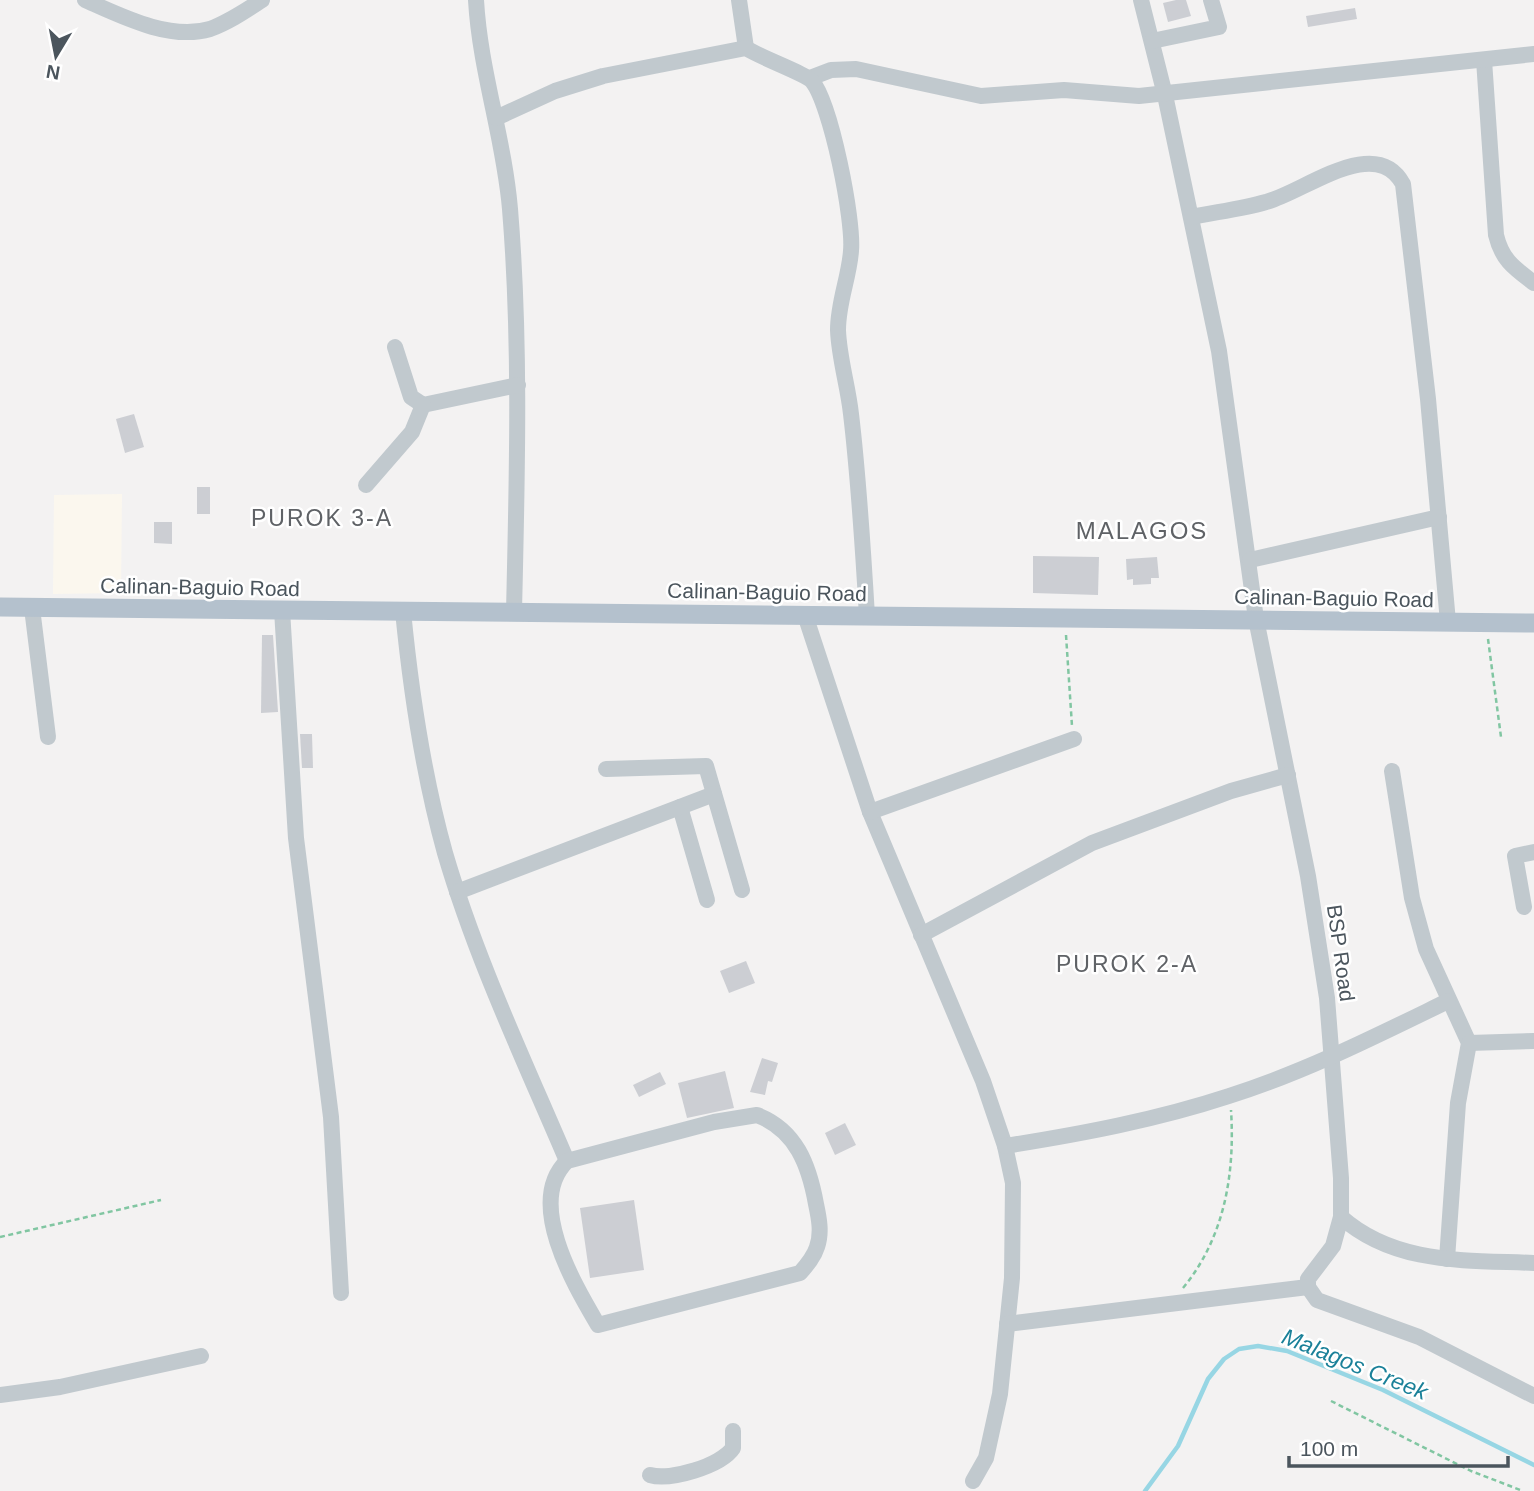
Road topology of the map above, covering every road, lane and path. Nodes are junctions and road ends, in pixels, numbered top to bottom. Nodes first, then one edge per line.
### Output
1 (85, 0) edge
2 (262, 0) edge
3 (476, 0) edge
4 (739, 0) edge
5 (1141, 0) edge
6 (1212, 0) edge
7 (1152, 41) junction
8 (746, 48) junction
9 (1534, 54) edge
10 (1484, 60) junction
11 (810, 78) junction
12 (1165, 95) junction
13 (496, 118) junction
14 (1192, 217) junction
15 (1534, 283) edge
16 (395, 347) dead end
17 (518, 385) junction
18 (424, 405) junction
19 (366, 485) dead end
20 (1439, 517) junction
21 (1250, 560) junction
22 (0, 607) edge
23 (32, 608) junction
24 (282, 610) junction
25 (403, 611) junction
26 (514, 612) junction
27 (805, 615) junction
28 (867, 616) junction
29 (1066, 618) junction
30 (1256, 620) junction
31 (1448, 622) junction
32 (1486, 622) junction
33 (1534, 623) edge
34 (48, 737) dead end
35 (1501, 737) dead end
36 (1074, 739) joint
37 (606, 769) dead end
38 (1392, 771) dead end
39 (1287, 775) junction
40 (714, 794) junction
41 (680, 807) junction
42 (870, 812) junction
43 (1534, 852) edge
44 (742, 890) dead end
45 (457, 892) junction
46 (707, 900) dead end
47 (1524, 907) dead end
48 (921, 934) junction
49 (1448, 1001) junction
50 (1534, 1041) edge
51 (1469, 1043) junction
52 (1333, 1056) junction
53 (1230, 1096) junction
54 (1005, 1146) junction
55 (567, 1161) junction
56 (161, 1200) dead end
57 (1341, 1217) junction
58 (0, 1237) edge
59 (1447, 1259) junction
60 (1534, 1263) edge
61 (1308, 1287) junction
62 (341, 1293) dead end
63 (1168, 1304) junction
64 (1007, 1324) junction
65 (201, 1356) dead end
66 (0, 1395) edge
67 (1534, 1396) edge
68 (1331, 1401) dead end
69 (733, 1431) dead end
70 (650, 1475) dead end
71 (973, 1481) dead end
72 (1522, 1491) edge

1 - 2 street
3 - 13 street
4 - 8 street
5 - 7 street, BSP Road
6 - 7 street
7 - 12 street, BSP Road
8 - 11 street
8 - 13 street
9 - 10 street
10 - 12 street
10 - 15 street
11 - 12 street
11 - 28 street
12 - 14 street, BSP Road
13 - 17 street
14 - 20 street
14 - 21 street, BSP Road
16 - 18 street
17 - 18 street
17 - 26 street
18 - 19 street
20 - 21 street
20 - 31 street
21 - 30 street, BSP Road
22 - 23 main road, Calinan-Baguio Road
23 - 24 main road, Calinan-Baguio Road
23 - 34 street
24 - 25 main road, Calinan-Baguio Road
24 - 62 street
25 - 26 main road, Calinan-Baguio Road
25 - 45 street
26 - 27 main road, Calinan-Baguio Road
27 - 28 main road, Calinan-Baguio Road
27 - 42 street
28 - 29 main road, Calinan-Baguio Road
29 - 30 main road, Calinan-Baguio Road
29 - 36 path
30 - 31 main road, Calinan-Baguio Road
30 - 39 street, BSP Road
31 - 32 main road, Calinan-Baguio Road
32 - 33 main road, Calinan-Baguio Road
32 - 35 path
36 - 42 street
37 - 40 street
38 - 49 street
39 - 48 street
39 - 52 street, BSP Road
40 - 41 street
40 - 44 street
41 - 45 street
41 - 46 street
42 - 48 street
43 - 47 street
45 - 55 street
48 - 54 street
49 - 51 street
49 - 52 street
50 - 51 street
51 - 59 street
52 - 53 street
52 - 57 street, BSP Road
53 - 54 street
53 - 63 path
54 - 64 street
55 - 55 street
56 - 58 path
57 - 59 street
57 - 61 street, BSP Road
59 - 60 street
61 - 63 street
61 - 67 street
63 - 64 street
64 - 71 street
65 - 66 street
68 - 72 path
69 - 70 street

